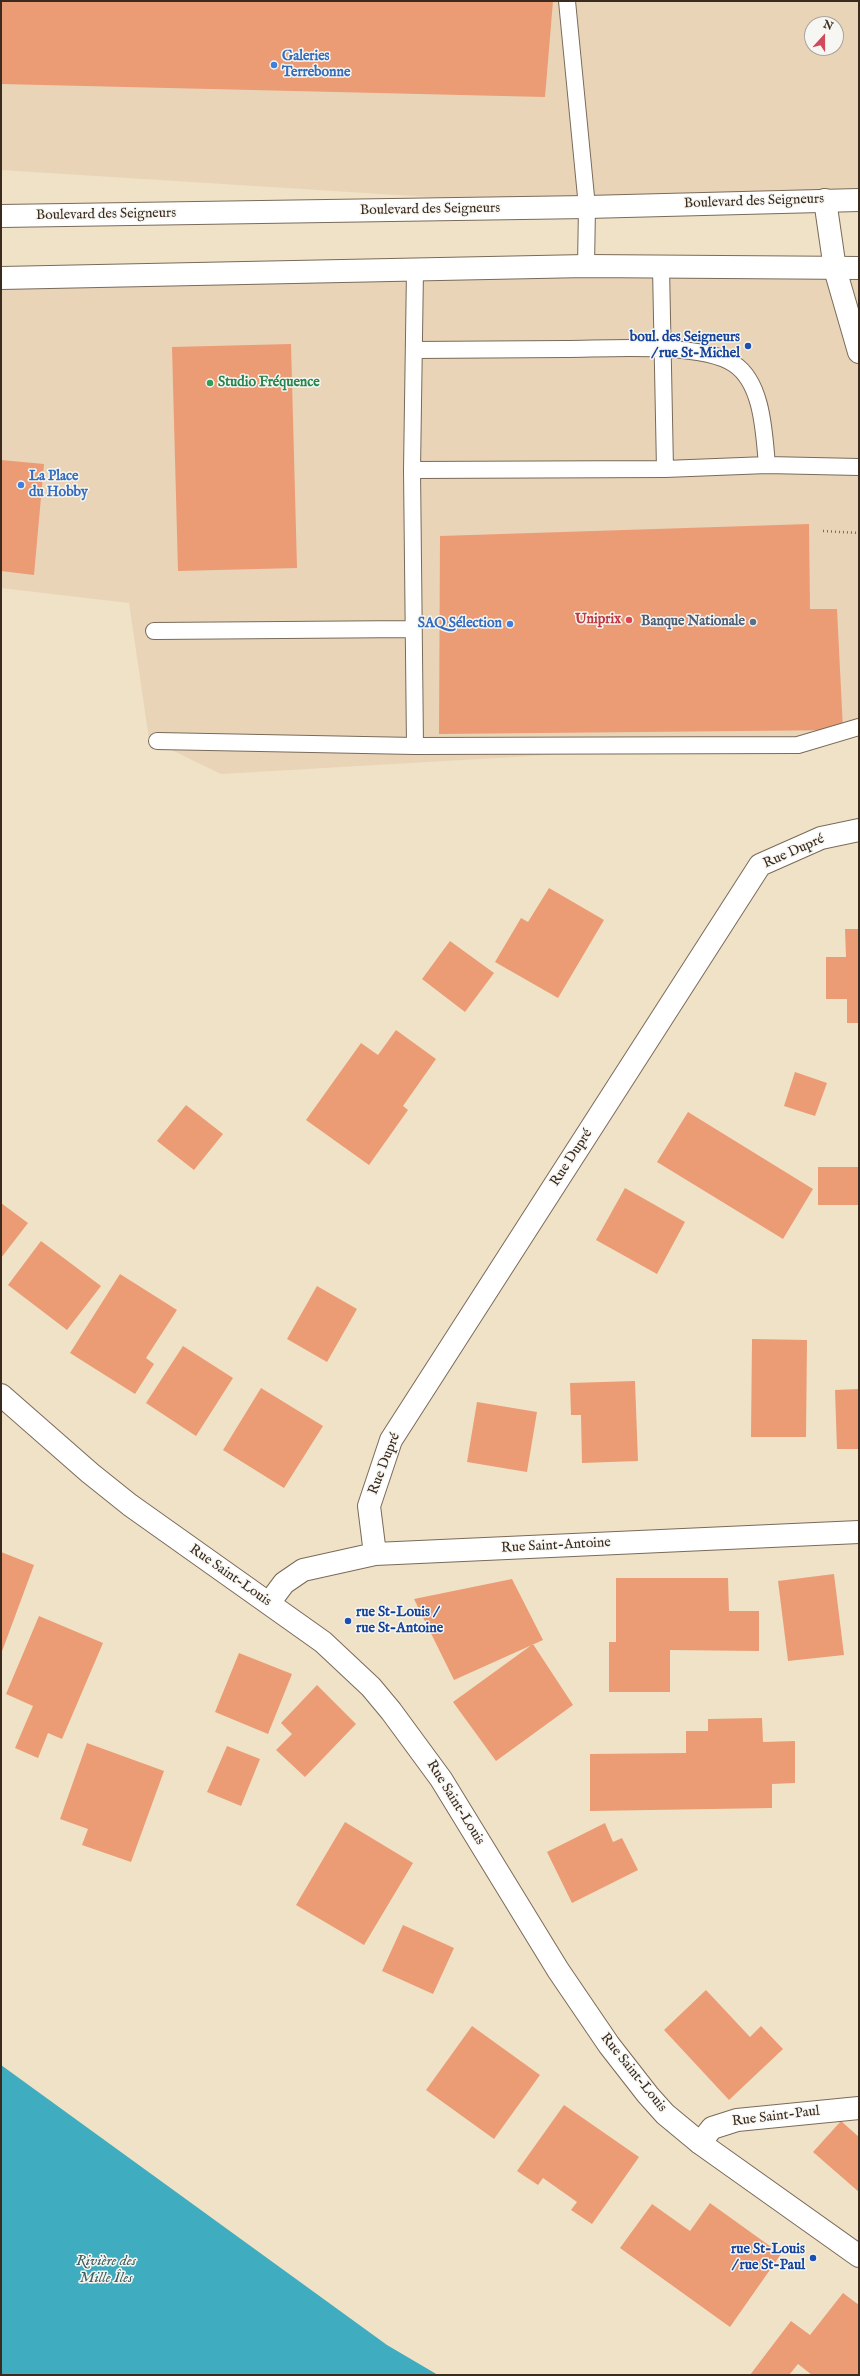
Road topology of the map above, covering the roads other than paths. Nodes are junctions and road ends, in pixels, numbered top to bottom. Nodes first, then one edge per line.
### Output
1 (567, 1) edge
2 (825, 200) junction
3 (859, 200) edge
4 (587, 207) junction
5 (1, 216) edge
6 (586, 266) junction
7 (661, 267) junction
8 (859, 268) edge
9 (835, 269) junction
10 (415, 270) junction
11 (1, 278) edge
12 (663, 348) junction
13 (414, 350) junction
14 (859, 352) edge
15 (768, 465) junction
16 (859, 467) edge
17 (665, 469) junction
18 (412, 470) junction
19 (412, 629) junction
20 (154, 631) dead end
21 (859, 727) edge
22 (157, 741) dead end
23 (415, 746) junction
24 (859, 830) edge
25 (1, 1395) edge
26 (859, 1532) edge
27 (375, 1554) junction
28 (269, 1603) junction
29 (859, 2108) edge
30 (700, 2143) junction
31 (859, 2256) edge

1 - 4 lane
2 - 3 main road, Boulevard des Seigneurs
2 - 4 main road, Boulevard des Seigneurs
2 - 9 main road
4 - 5 main road, Boulevard des Seigneurs
4 - 6 lane
6 - 7 main road
6 - 10 main road
7 - 9 main road
7 - 12 lane
8 - 9 main road
9 - 14 main road
10 - 11 main road
10 - 13 lane
12 - 13 lane
12 - 15 lane
12 - 17 lane
13 - 18 lane
15 - 16 lane
15 - 17 lane
17 - 18 lane
18 - 19 lane
19 - 20 lane
19 - 23 lane
21 - 23 lane
22 - 23 lane
24 - 27 main road, Rue Dupré
25 - 28 main road, Rue Saint-Louis
26 - 27 main road, Rue Saint-Antoine
27 - 28 main road, Rue Saint-Antoine
28 - 30 main road, Rue Saint-Louis
29 - 30 main road, Rue Saint-Paul
30 - 31 main road, Rue Saint-Louis

